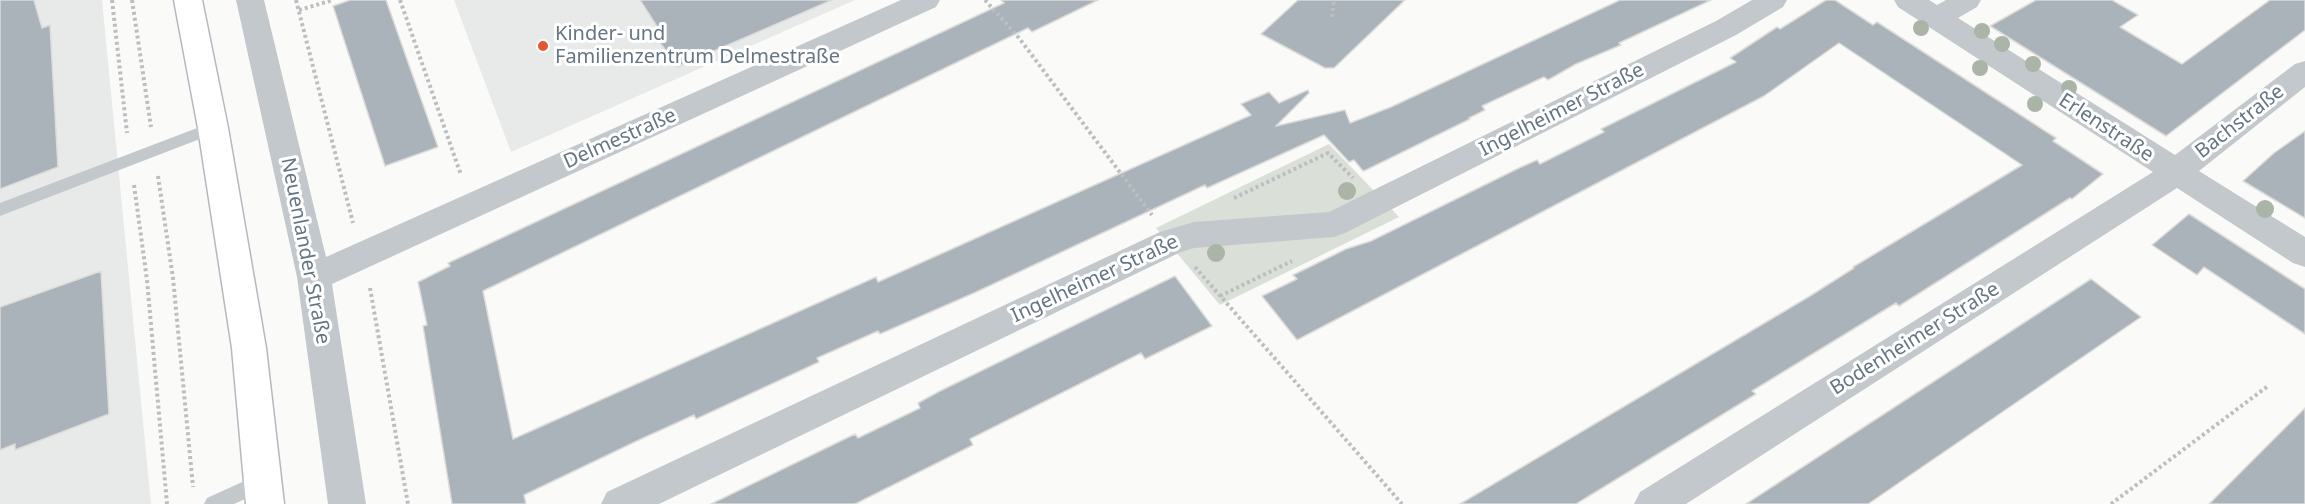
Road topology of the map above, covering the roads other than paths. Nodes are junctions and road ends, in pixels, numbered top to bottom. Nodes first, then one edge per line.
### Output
1 (188, 0) edge
2 (250, 0) edge
3 (926, 0) edge
4 (1773, 0) edge
5 (1908, 0) edge
6 (1967, 0) edge
7 (1937, 18) junction
8 (2305, 71) edge
9 (213, 128) junction
10 (2176, 173) junction
11 (0, 210) edge
12 (2305, 254) edge
13 (314, 277) junction
14 (264, 493) edge
15 (214, 504) edge
16 (347, 504) edge
17 (620, 504) edge
18 (1653, 504) edge

1 - 9 main road
2 - 13 street, Neuenlander Straße
3 - 13 street, Delmestraße
4 - 17 street, Ingelheimer Straße
5 - 7 street, Erlenstraße
6 - 7 street
7 - 10 street, Erlenstraße
8 - 10 street, Bachstraße
9 - 11 lane
9 - 14 main road
10 - 12 street, Erlenstraße
10 - 18 street, Bodenheimer Straße
13 - 16 street, Neuenlander Straße
14 - 15 lane

